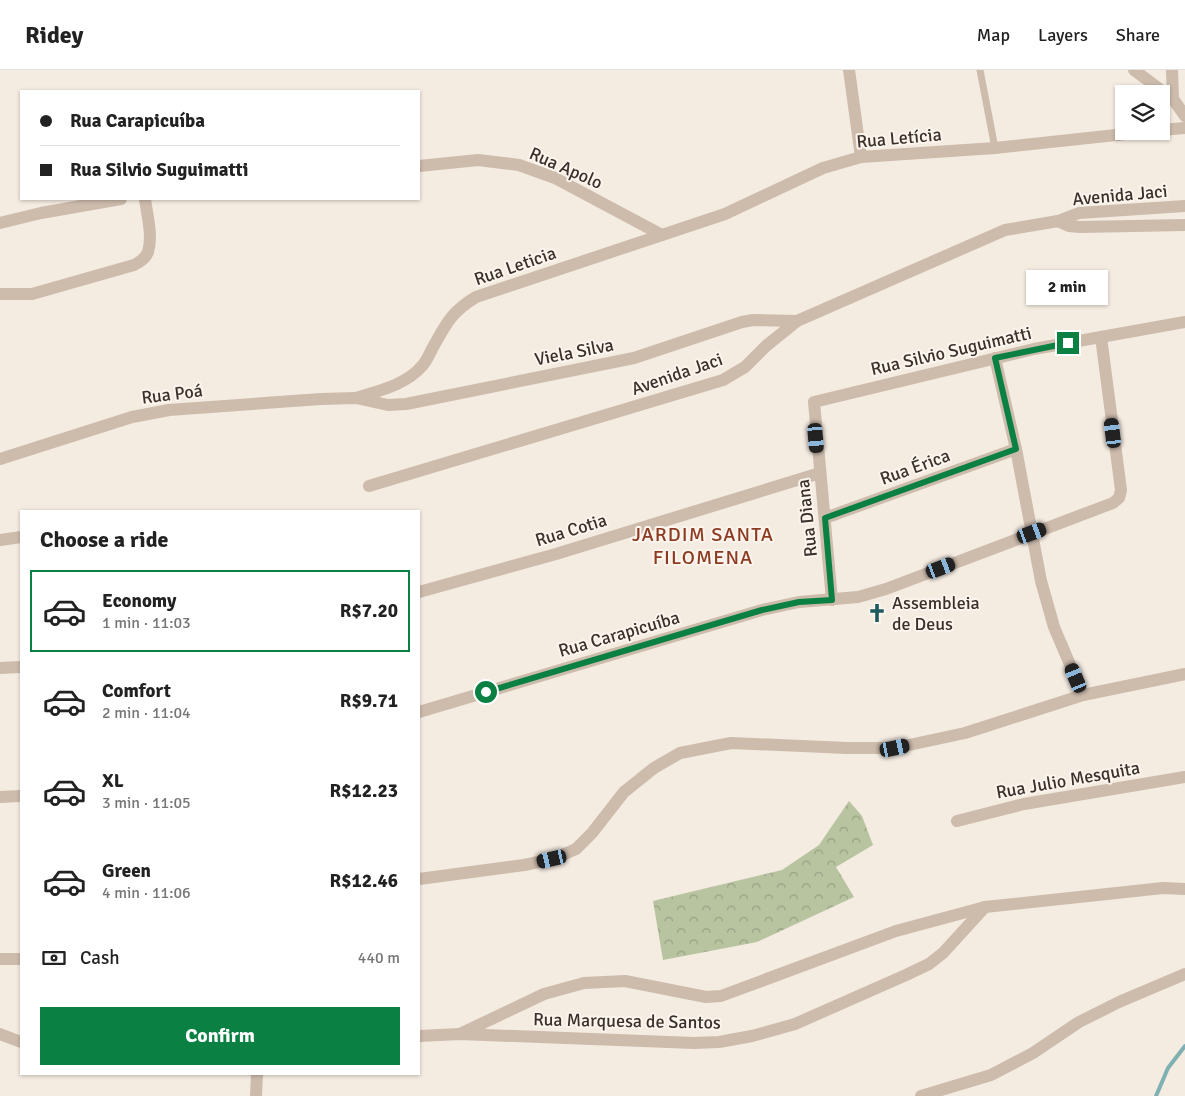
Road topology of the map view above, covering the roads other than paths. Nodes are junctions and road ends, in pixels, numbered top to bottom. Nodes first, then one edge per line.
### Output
1 (849, 70) edge
2 (980, 70) edge
3 (1134, 70) edge
4 (1172, 70) edge
5 (1173, 99) junction
6 (1185, 116) edge
7 (1185, 128) edge
8 (1170, 129) edge
9 (1115, 135) edge
10 (995, 148) junction
11 (861, 157) junction
12 (420, 166) edge
13 (115, 200) edge
14 (145, 200) edge
15 (1185, 206) edge
16 (1058, 221) junction
17 (0, 223) edge
18 (1185, 225) edge
19 (662, 235) junction
20 (0, 294) edge
21 (797, 321) junction
22 (1185, 322) edge
23 (1101, 337) junction
24 (995, 358) junction
25 (356, 398) junction
26 (814, 402) joint
27 (1016, 449) junction
28 (0, 459) edge
29 (820, 473) junction
30 (369, 486) dead end
31 (825, 518) junction
32 (1032, 533) junction
33 (20, 537) edge
34 (0, 540) edge
35 (420, 592) edge
36 (832, 600) junction
37 (20, 667) edge
38 (0, 668) edge
39 (1185, 674) edge
40 (1083, 695) junction
41 (420, 712) edge
42 (1185, 776) edge
43 (20, 796) edge
44 (0, 797) edge
45 (957, 821) dead end
46 (420, 879) edge
47 (1185, 889) edge
48 (985, 907) junction
49 (20, 959) edge
50 (0, 960) edge
51 (1185, 974) edge
52 (0, 1034) edge
53 (460, 1034) junction
54 (420, 1036) edge
55 (20, 1042) edge
56 (257, 1075) edge
57 (256, 1096) edge
58 (921, 1096) edge

1 - 11 street
2 - 10 lane
3 - 5 street
4 - 5 street
5 - 6 street
7 - 8 street
9 - 10 street, Rua Letícia
10 - 11 street, Rua Letícia
11 - 19 street, Rua Letícia
12 - 19 street, Rua Apolo
13 - 17 street
14 - 20 street
15 - 16 street, Avenida Jaci
16 - 18 street, Avenida Jaci
16 - 21 street, Avenida Jaci
19 - 25 street, Rua Leticia
21 - 25 street, Viela Silva
21 - 30 street, Avenida Jaci
22 - 23 street, Rua Silvio Suguimatti
23 - 24 street, Rua Silvio Suguimatti
23 - 32 street, Rua Carapicuíba
24 - 26 street, Rua Silvio Suguimatti
24 - 27 street
25 - 28 street, Rua Poá
26 - 29 street, Rua Diana
27 - 31 street, Rua Érica
27 - 32 street
29 - 31 street, Rua Diana
29 - 35 street, Rua Cotia
31 - 36 street, Rua Diana
32 - 36 street, Rua Carapicuíba
32 - 40 street
33 - 34 street
36 - 41 street, Rua Carapicuíba
37 - 38 street
39 - 40 street
40 - 46 street
42 - 45 street, Rua Julio Mesquita
43 - 44 street
47 - 48 street
48 - 53 street
48 - 53 street, Rua Marquesa de Santos
49 - 50 street
51 - 58 street
52 - 55 street
53 - 54 street, Rua Marquesa de Santos
56 - 57 street

